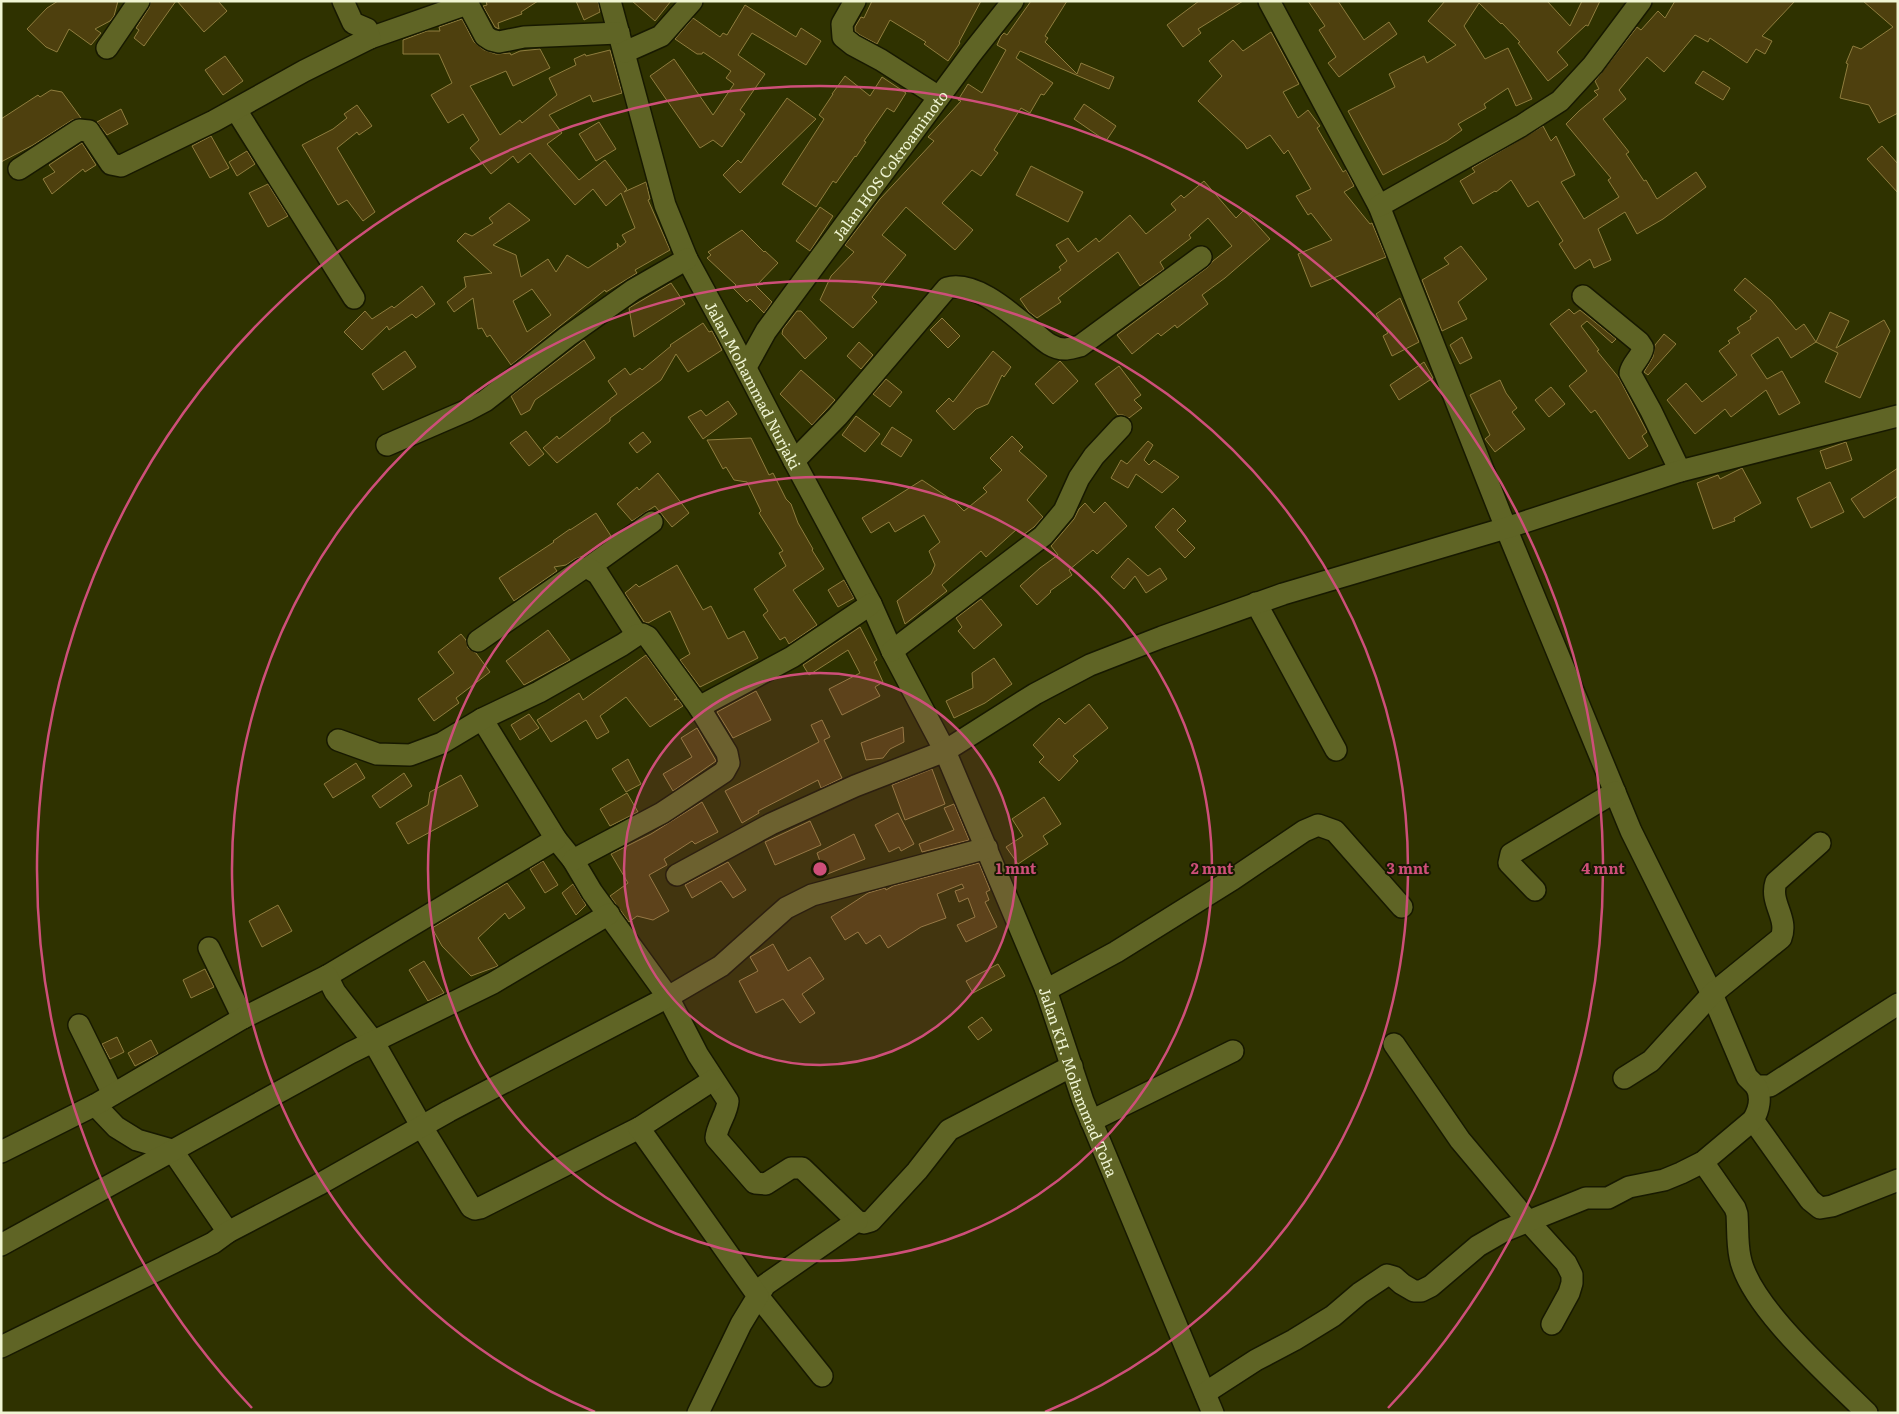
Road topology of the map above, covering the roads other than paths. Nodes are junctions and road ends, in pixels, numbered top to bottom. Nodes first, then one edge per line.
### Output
1 (139, 1) edge
2 (343, 1) edge
3 (610, 1) edge
4 (692, 1) edge
5 (855, 1) edge
6 (1013, 1) edge
7 (1269, 1) edge
8 (1640, 1) edge
9 (369, 34) junction
10 (622, 42) junction
11 (107, 48) dead end
12 (939, 97) junction
13 (236, 110) junction
14 (19, 169) dead end
15 (1379, 206) junction
16 (1201, 257) dead end
17 (687, 260) junction
18 (1583, 296) dead end
19 (354, 298) dead end
20 (766, 331) junction
21 (729, 336) junction
22 (746, 367) junction
23 (1898, 416) edge
24 (1121, 427) dead end
25 (387, 445) dead end
26 (794, 461) junction
27 (1680, 471) junction
28 (652, 522) dead end
29 (1506, 528) junction
30 (588, 568) junction
31 (1256, 603) junction
32 (871, 604) junction
33 (637, 635) junction
34 (478, 641) dead end
35 (892, 651) junction
36 (699, 707) junction
37 (482, 719) junction
38 (338, 740) dead end
39 (1336, 750) dead end
40 (945, 751) junction
41 (1615, 792) junction
42 (556, 839) junction
43 (1820, 843) dead end
44 (987, 848) junction
45 (573, 860) junction
46 (678, 875) dead end
47 (1535, 890) dead end
48 (1402, 907) dead end
49 (609, 914) junction
50 (209, 948) dead end
51 (327, 976) junction
52 (1046, 990) junction
53 (1712, 994) junction
54 (668, 997) junction
55 (1898, 1004) edge
56 (243, 1018) junction
57 (79, 1025) dead end
58 (373, 1041) junction
59 (1394, 1044) dead end
60 (1233, 1051) dead end
61 (1072, 1066) junction
62 (1624, 1078) dead end
63 (1756, 1086) junction
64 (720, 1090) junction
65 (104, 1099) junction
66 (1753, 1120) junction
67 (1091, 1121) junction
68 (422, 1127) junction
69 (639, 1128) junction
70 (172, 1150) junction
71 (1, 1152) edge
72 (1702, 1162) junction
73 (1898, 1180) edge
74 (1528, 1220) junction
75 (857, 1221) junction
76 (228, 1232) junction
77 (1, 1245) edge
78 (761, 1291) junction
79 (1552, 1324) dead end
80 (1, 1347) edge
81 (822, 1376) dead end
82 (1209, 1403) edge
83 (1865, 1412) edge
84 (698, 1413) edge

1 - 11 street
2 - 9 street
3 - 10 street, Jalan Mohammad Nurjaki
4 - 10 street
5 - 12 street
6 - 12 street, Jalan HOS Cokroaminoto
7 - 15 street
8 - 15 street
9 - 10 street
9 - 13 street
10 - 17 street, Jalan Mohammad Nurjaki
12 - 20 street, Jalan HOS Cokroaminoto
13 - 14 street
13 - 19 street
15 - 29 street
16 - 26 street
17 - 21 street, Jalan Mohammad Nurjaki
17 - 25 street
18 - 27 street
20 - 21 street
20 - 22 street, Jalan HOS Cokroaminoto
21 - 22 street, Jalan Mohammad Nurjaki
22 - 26 street, Jalan Mohammad Nurjaki
23 - 27 street
24 - 35 street
26 - 32 street, Jalan Mohammad Nurjaki
27 - 29 street
28 - 30 street
29 - 31 street
29 - 41 street
30 - 33 street
30 - 34 street
31 - 39 street
31 - 40 street
32 - 35 street, Jalan Mohammad Nurjaki
32 - 36 street
33 - 36 street
33 - 37 street
35 - 40 street, Jalan Mohammad Nurjaki
36 - 45 street
37 - 38 street
37 - 42 street
40 - 44 street, Jalan KH. Mohammad Toha
40 - 46 street
41 - 47 street
41 - 53 street
42 - 45 street
42 - 51 street
43 - 53 street
44 - 52 street, Jalan KH. Mohammad Toha
44 - 54 street
45 - 49 street
48 - 52 street
49 - 54 street
49 - 58 street
50 - 56 street
51 - 56 street
51 - 58 street
52 - 61 street, Jalan KH. Mohammad Toha
53 - 62 street
53 - 63 street
54 - 64 street
54 - 68 street
55 - 63 street
56 - 65 street
57 - 65 street
58 - 68 street
58 - 70 street
59 - 74 street
60 - 67 street
61 - 67 street, Jalan KH. Mohammad Toha
61 - 75 street
63 - 66 street
64 - 69 street
64 - 75 street
65 - 70 street
65 - 71 street
66 - 72 street
66 - 73 street
67 - 82 street, Jalan KH. Mohammad Toha
68 - 69 street
68 - 76 street
69 - 78 street
70 - 76 street
70 - 77 street
72 - 74 street
72 - 83 street
74 - 79 street
74 - 82 street
75 - 78 street
76 - 80 street
78 - 81 street
78 - 84 street

